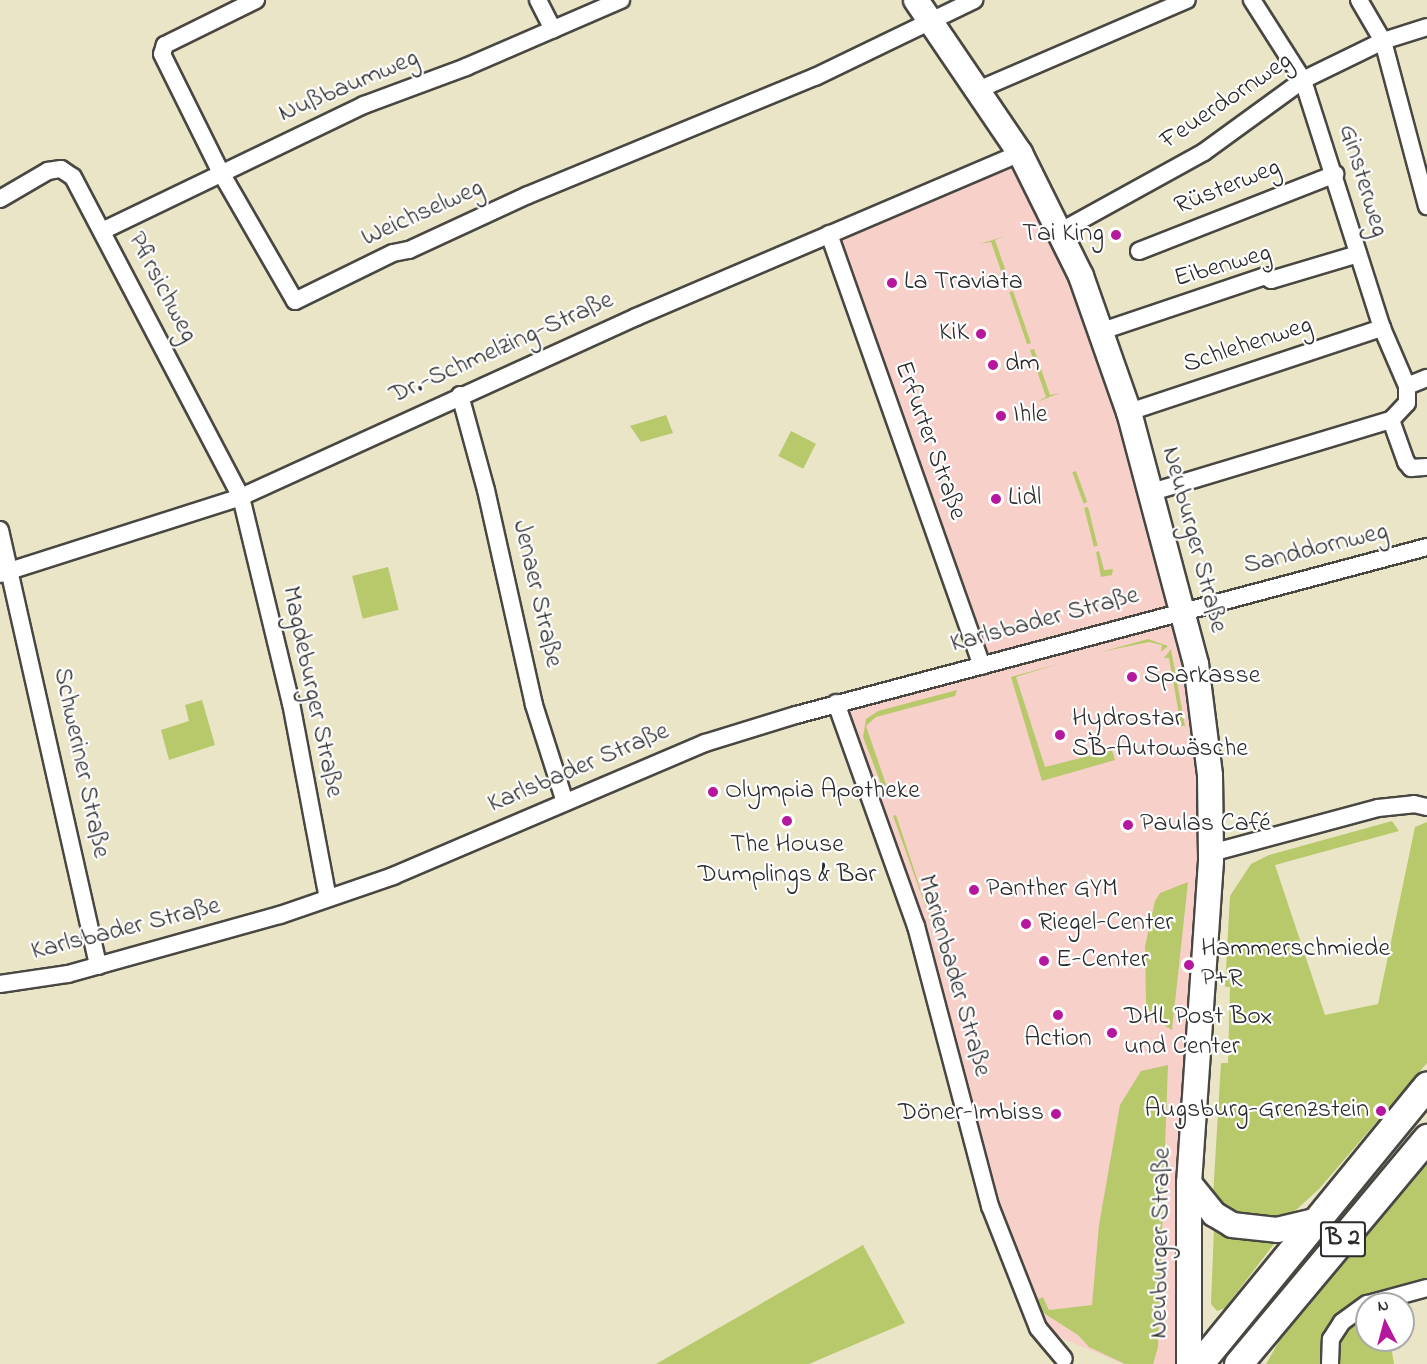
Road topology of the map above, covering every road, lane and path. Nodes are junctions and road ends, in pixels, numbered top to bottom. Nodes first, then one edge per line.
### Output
1 (256, 0) edge
2 (538, 0) edge
3 (621, 0) edge
4 (916, 0) edge
5 (974, 0) edge
6 (1187, 0) edge
7 (1252, 0) edge
8 (1359, 0) edge
9 (932, 20) junction
10 (1427, 27) edge
11 (553, 28) junction
12 (1383, 41) junction
13 (1303, 80) junction
14 (980, 89) junction
15 (1020, 153) junction
16 (220, 171) junction
17 (1335, 174) junction
18 (0, 199) edge
19 (1427, 206) edge
20 (102, 231) junction
21 (1061, 231) junction
22 (829, 234) junction
23 (1139, 251) dead end
24 (1358, 254) junction
25 (1382, 328) junction
26 (1102, 331) junction
27 (1427, 378) edge
28 (1407, 386) junction
29 (460, 395) junction
30 (1129, 412) junction
31 (1391, 420) junction
32 (1427, 467) edge
33 (1152, 492) junction
34 (241, 497) junction
35 (0, 530) edge
36 (1427, 548) edge
37 (6, 573) edge
38 (1183, 610) junction
39 (982, 666) junction
40 (836, 703) junction
41 (565, 802) junction
42 (1427, 807) edge
43 (1211, 853) junction
44 (328, 898) junction
45 (98, 966) junction
46 (0, 984) edge
47 (1427, 1085) edge
48 (1427, 1138) edge
49 (1189, 1183) junction
50 (1319, 1220) junction
51 (1427, 1288) edge
52 (1412, 1292) edge
53 (1355, 1313) edge
54 (1258, 1339) junction
55 (1064, 1359) dead end
56 (1189, 1364) edge
57 (1199, 1364) edge
58 (1238, 1364) edge
59 (1250, 1364) edge
60 (1330, 1364) edge

1 - 16 street, Weichselweg
2 - 11 street
3 - 11 street, Nußbaumweg
4 - 9 street, Neuburger Straße
5 - 9 street
6 - 14 street
7 - 13 street, Ginsterweg
8 - 12 street
9 - 14 street, Neuburger Straße
9 - 16 street, Weichselweg
10 - 12 street, Feuerdornweg
11 - 16 street, Nußbaumweg
12 - 13 street, Feuerdornweg
12 - 19 street
13 - 17 street, Ginsterweg
13 - 21 street, Feuerdornweg
14 - 15 street, Neuburger Straße
15 - 21 street, Neuburger Straße
15 - 22 street, Dr.-Schmelzing-Straße
16 - 20 street, Nußbaumweg
17 - 23 street, Rüsterweg
17 - 24 street, Ginsterweg
18 - 20 street, Pfirsichweg
20 - 34 street, Pfirsichweg
21 - 26 street, Neuburger Straße
22 - 29 street, Dr.-Schmelzing-Straße
22 - 39 street, Erfurter Straße
24 - 25 street, Ginsterweg
24 - 26 street, Eibenweg
25 - 28 street, Ginsterweg
25 - 30 street, Schlehenweg
26 - 30 street, Neuburger Straße
27 - 28 street
28 - 31 street
29 - 34 street, Dr.-Schmelzing-Straße
29 - 41 street, Jenaer Straße
30 - 33 street, Neuburger Straße
31 - 32 street
31 - 33 street
33 - 38 street, Neuburger Straße
34 - 37 street, Dr.-Schmelzing-Straße
34 - 44 street, Magdeburger Straße
35 - 37 street, Schweriner Straße
36 - 38 street, Sanddornweg
37 - 45 street, Schweriner Straße
38 - 39 street, Karlsbader Straße
38 - 43 street, Neuburger Straße
39 - 40 street, Karlsbader Straße
40 - 41 street, Karlsbader Straße
40 - 55 street, Marienbader Straße
41 - 44 street, Karlsbader Straße
42 - 43 street
43 - 49 street, Neuburger Straße
44 - 45 street, Karlsbader Straße
45 - 46 street, Karlsbader Straße
47 - 50 main road, B 2
48 - 54 main road, B 2
49 - 50 street
49 - 56 street, Neuburger Straße
50 - 57 main road, B 2
51 - 52 street
53 - 60 street
54 - 58 main road, B 2
54 - 59 street

